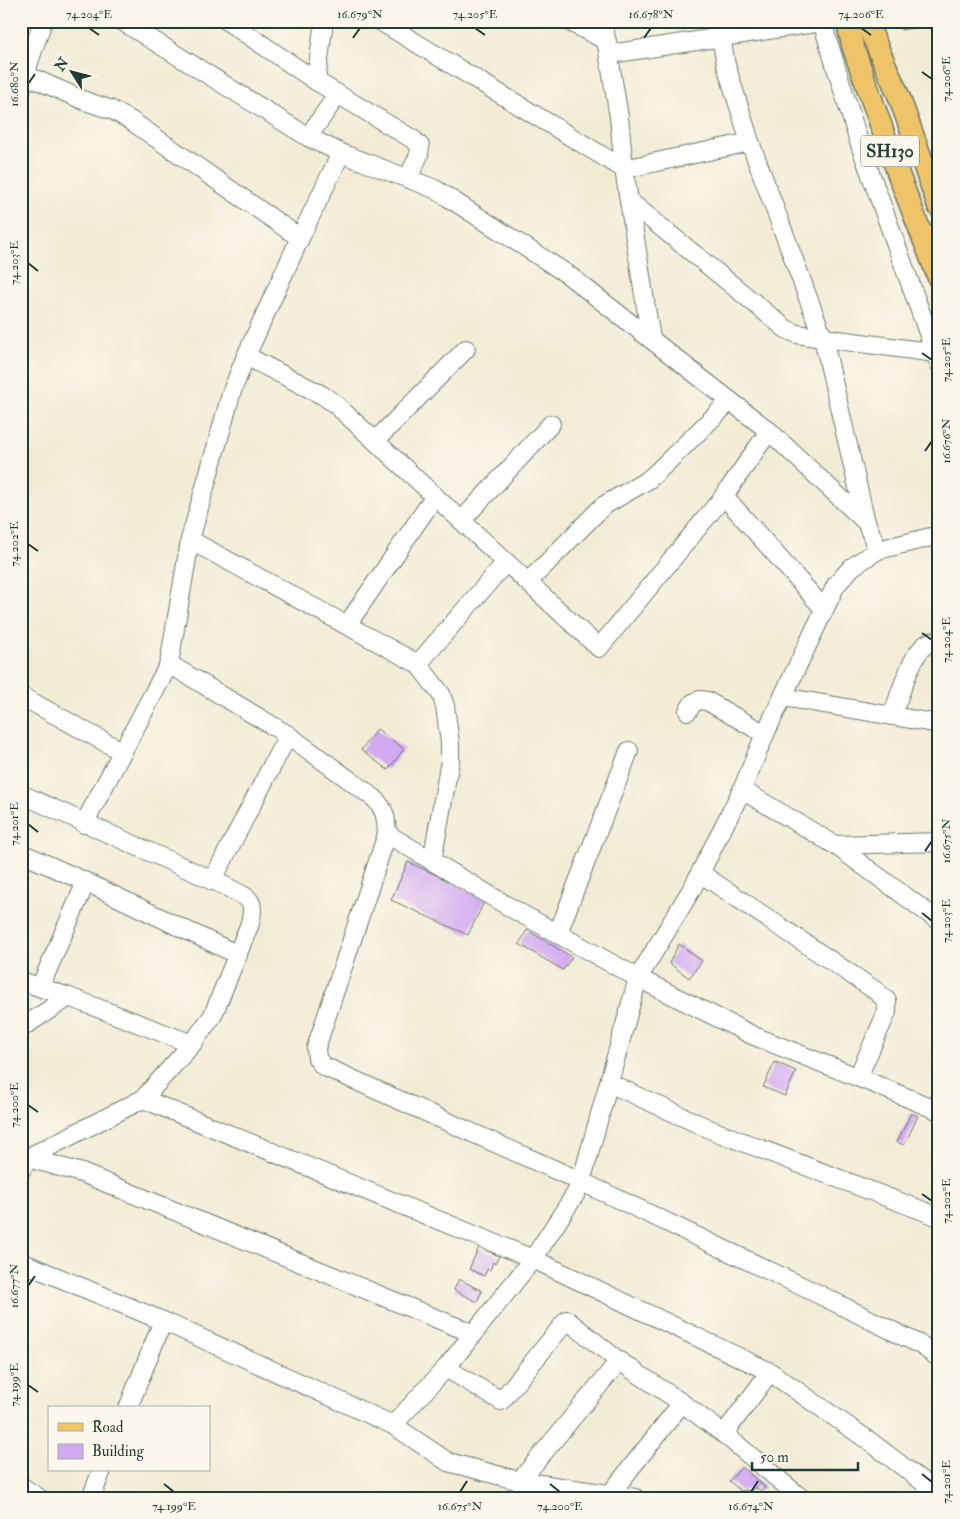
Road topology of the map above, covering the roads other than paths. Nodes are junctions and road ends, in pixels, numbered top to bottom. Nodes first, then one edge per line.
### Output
1 (43, 21) edge
2 (122, 21) edge
3 (227, 21) edge
4 (324, 21) edge
5 (380, 21) edge
6 (568, 21) edge
7 (603, 21) edge
8 (829, 21) edge
9 (847, 21) edge
10 (866, 21) edge
11 (822, 22) edge
12 (719, 30) edge
13 (608, 48) junction
14 (24, 72) edge
15 (316, 81) junction
16 (338, 94) junction
17 (308, 137) junction
18 (750, 142) junction
19 (341, 153) junction
20 (624, 169) junction
21 (408, 178) junction
22 (630, 201) junction
23 (939, 207) edge
24 (931, 237) edge
25 (300, 238) junction
26 (939, 279) edge
27 (823, 338) junction
28 (652, 339) junction
29 (466, 349) dead end
30 (246, 356) junction
31 (937, 358) edge
32 (730, 401) junction
33 (551, 424) dead end
34 (769, 431) junction
35 (376, 440) junction
36 (436, 496) junction
37 (724, 496) junction
38 (462, 520) junction
39 (866, 522) junction
40 (939, 535) edge
41 (190, 540) junction
42 (878, 550) junction
43 (506, 562) junction
44 (528, 582) junction
45 (824, 609) junction
46 (347, 625) junction
47 (939, 642) edge
48 (169, 664) junction
49 (418, 664) junction
50 (21, 696) edge
51 (783, 697) junction
52 (688, 711) dead end
53 (892, 716) junction
54 (939, 724) edge
55 (765, 734) junction
56 (288, 735) junction
57 (630, 751) dead end
58 (123, 752) junction
59 (742, 790) junction
60 (21, 794) edge
61 (84, 824) junction
62 (387, 834) junction
63 (939, 842) edge
64 (835, 845) junction
65 (21, 853) edge
66 (432, 861) junction
67 (700, 873) junction
68 (212, 881) junction
69 (86, 882) junction
70 (939, 921) edge
71 (558, 933) junction
72 (238, 955) junction
73 (638, 978) junction
74 (21, 981) edge
75 (40, 987) junction
76 (69, 997) junction
77 (21, 1028) edge
78 (192, 1044) junction
79 (858, 1077) junction
80 (608, 1082) junction
81 (143, 1099) junction
82 (939, 1111) edge
83 (24, 1161) edge
84 (580, 1181) junction
85 (939, 1217) edge
86 (533, 1259) junction
87 (21, 1262) edge
88 (163, 1321) junction
89 (474, 1334) junction
90 (939, 1358) edge
91 (619, 1361) junction
92 (446, 1368) junction
93 (770, 1372) junction
94 (682, 1404) junction
95 (129, 1406) edge
96 (394, 1425) junction
97 (724, 1434) junction
98 (101, 1472) edge
99 (520, 1481) junction
100 (21, 1486) edge
101 (939, 1494) edge
102 (610, 1496) edge
103 (39, 1498) edge
104 (91, 1498) edge
105 (635, 1498) edge
106 (800, 1498) edge

1 - 14 street
2 - 17 street
3 - 15 street
4 - 15 street
5 - 20 street
6 - 13 street
7 - 13 street
8 - 11 street
9 - 24 main road, SH130
10 - 23 main road
11 - 12 street
11 - 31 street
12 - 13 street
12 - 18 street
13 - 20 street
14 - 25 street
15 - 16 street
16 - 17 street
16 - 21 street
17 - 19 street
18 - 20 street
18 - 27 street
19 - 21 street
19 - 25 street
20 - 22 street
21 - 28 street
22 - 27 street
22 - 28 street
24 - 26 main road, SH130
25 - 30 street
27 - 31 street
27 - 39 street
28 - 32 street
29 - 35 street
30 - 35 street
30 - 41 street
32 - 34 street
32 - 44 street
33 - 38 street
34 - 37 street
34 - 39 street
35 - 36 street
36 - 38 street
36 - 46 street
37 - 44 street
37 - 45 street
38 - 43 street
39 - 42 street
40 - 42 street
41 - 46 street
41 - 48 street
42 - 45 street
43 - 44 street
43 - 49 street
45 - 51 street
46 - 49 street
47 - 53 street
48 - 56 street
48 - 58 street
49 - 66 street
50 - 58 street
51 - 53 street
51 - 55 street
52 - 55 street
53 - 54 street
55 - 59 street
56 - 62 street
56 - 68 street
57 - 71 street
58 - 61 street
59 - 64 street
59 - 67 street
60 - 61 street
61 - 68 street
62 - 66 street
62 - 84 street
63 - 64 street
64 - 70 street
65 - 69 street
66 - 71 street
67 - 73 street
67 - 79 street
68 - 72 street
69 - 72 street
69 - 75 street
71 - 73 street
72 - 78 street
73 - 79 street
73 - 80 street
74 - 75 street
75 - 76 street
76 - 77 street
76 - 78 street
78 - 81 street
79 - 82 street
80 - 84 street
80 - 85 street
81 - 83 street
81 - 86 street
83 - 89 street
84 - 86 street
84 - 90 street
86 - 89 street
86 - 93 street
87 - 88 street
88 - 95 street
88 - 96 street
89 - 92 street
91 - 92 street
91 - 94 street
91 - 99 street
92 - 96 street
93 - 97 street
93 - 101 street
94 - 97 street
94 - 102 street
96 - 99 street
97 - 106 street
98 - 104 street
99 - 102 street
100 - 103 street
102 - 105 street

